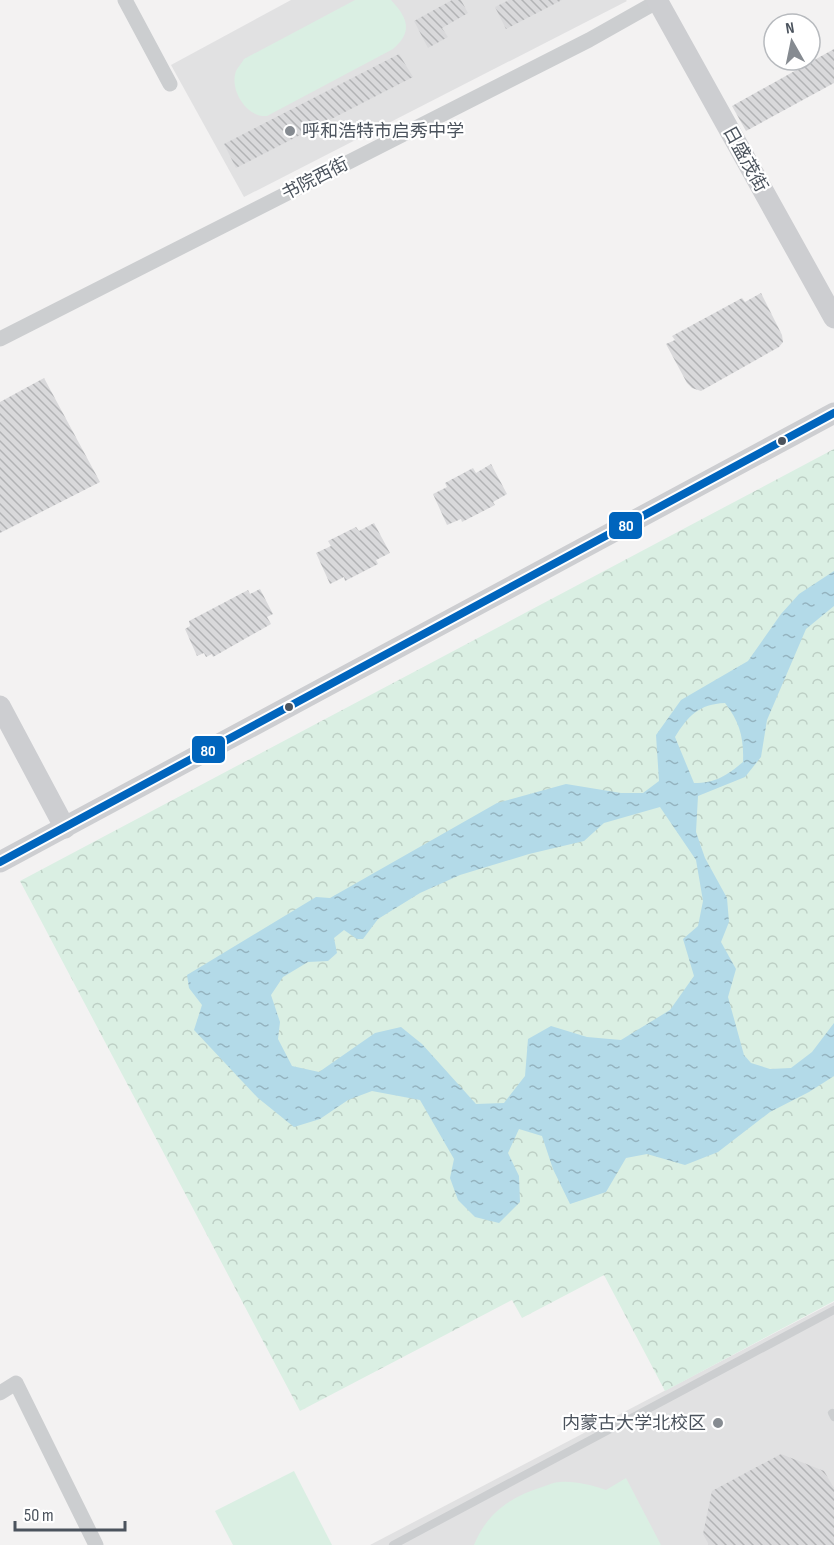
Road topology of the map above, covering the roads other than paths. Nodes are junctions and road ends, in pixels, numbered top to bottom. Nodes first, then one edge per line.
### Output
1 (125, 0) edge
2 (658, 0) edge
3 (170, 84) dead end
4 (834, 318) edge
5 (0, 339) edge
6 (834, 413) edge
7 (0, 706) edge
8 (65, 828) junction
9 (0, 862) edge
10 (834, 1310) edge
11 (0, 1393) edge
12 (96, 1545) edge
13 (393, 1545) edge

1 - 3 street
2 - 4 street, 日盛茂街
2 - 5 street, 书院西街
6 - 8 street
7 - 8 street
8 - 9 street
10 - 13 lane
11 - 12 street

